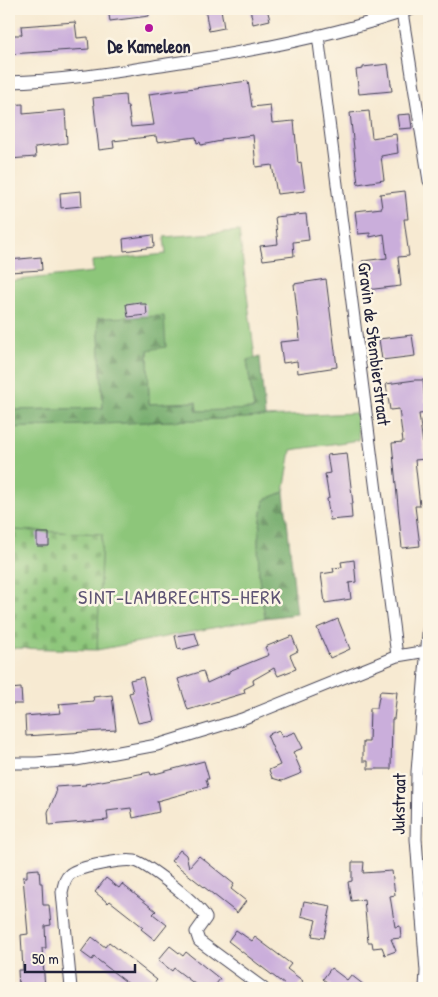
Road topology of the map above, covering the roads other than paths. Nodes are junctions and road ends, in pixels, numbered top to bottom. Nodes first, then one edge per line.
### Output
1 (407, 10) edge
2 (318, 36) junction
3 (9, 82) edge
4 (429, 181) edge
5 (429, 621) edge
6 (427, 652) junction
7 (397, 656) junction
8 (9, 763) edge
9 (417, 772) junction
10 (429, 774) edge
11 (71, 988) edge
12 (263, 988) edge
13 (426, 988) edge

1 - 2 street
1 - 4 street
2 - 3 street
2 - 7 street, Gravin de Stembierstraat
5 - 6 street, Jukstraat
6 - 7 street
6 - 9 street, Jukstraat
7 - 8 street
9 - 10 street
9 - 13 street, Jukstraat
11 - 12 street

